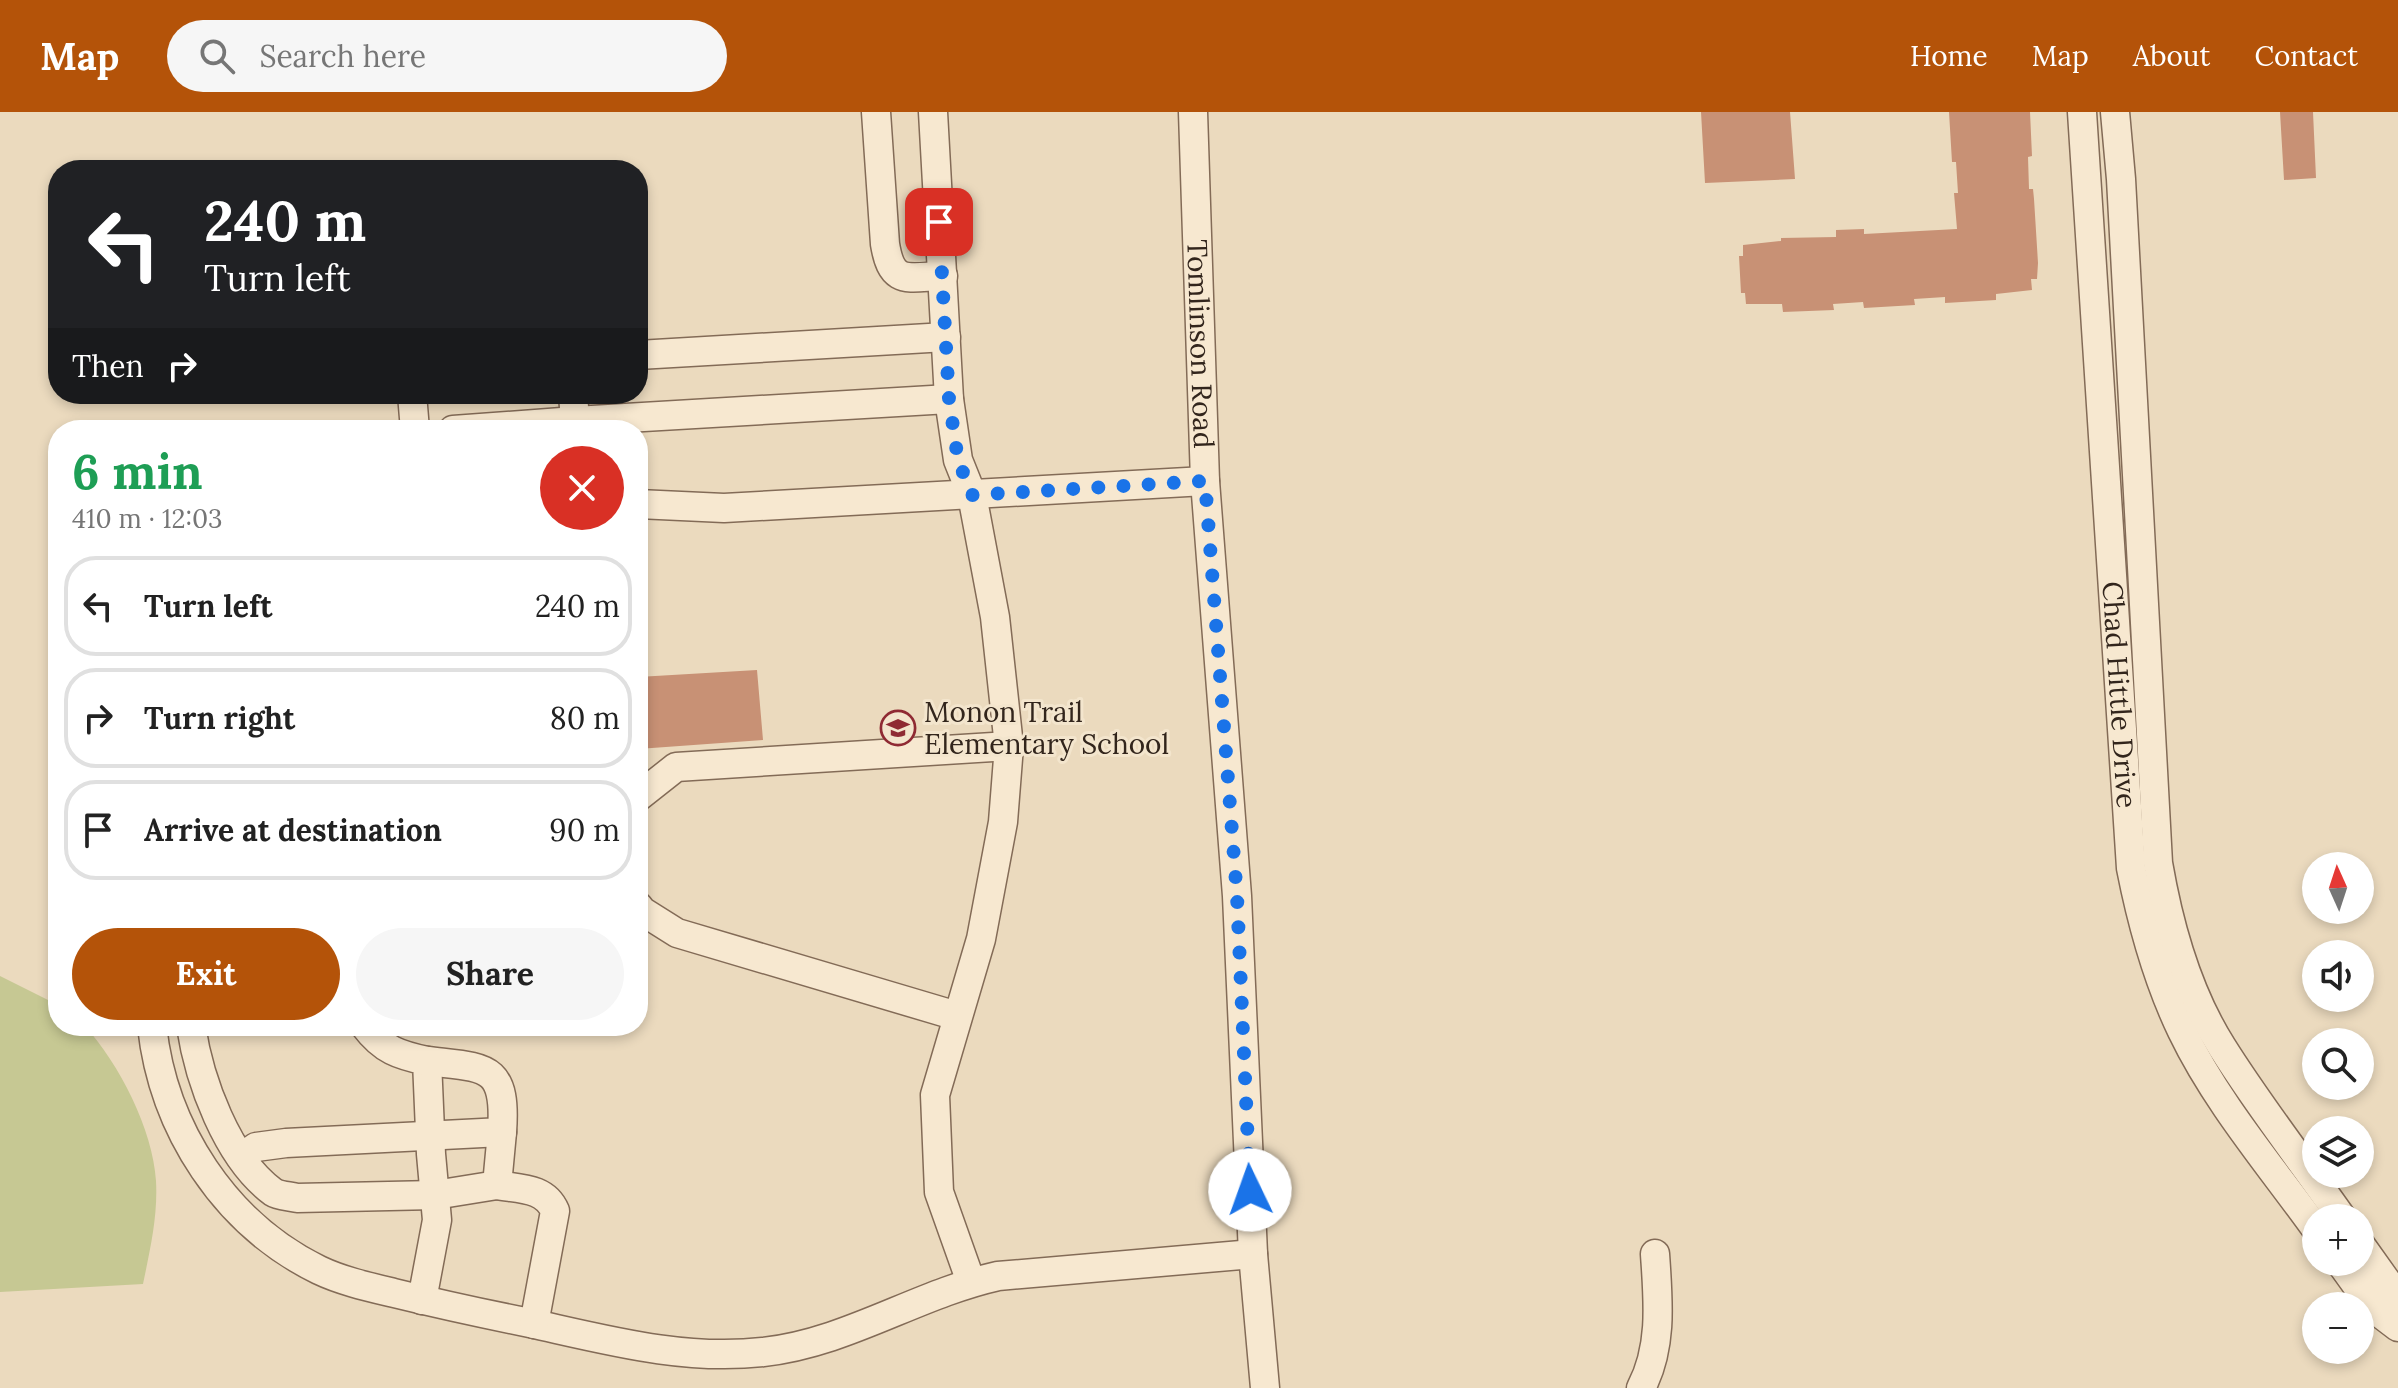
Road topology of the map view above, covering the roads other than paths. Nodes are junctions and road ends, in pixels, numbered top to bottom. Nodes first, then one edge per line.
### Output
1 (876, 112) edge
2 (933, 112) edge
3 (1193, 112) edge
4 (2082, 112) edge
5 (2115, 112) edge
6 (943, 276) junction
7 (946, 337) junction
8 (648, 354) edge
9 (949, 399) junction
10 (574, 408) edge
11 (508, 420) edge
12 (1205, 481) junction
13 (972, 495) junction
14 (648, 504) edge
15 (1009, 746) junction
16 (648, 789) edge
17 (648, 915) edge
18 (957, 1016) junction
19 (154, 1036) edge
20 (193, 1036) edge
21 (373, 1036) edge
22 (427, 1061) junction
23 (502, 1132) junction
24 (430, 1136) junction
25 (242, 1157) junction
26 (497, 1185) junction
27 (435, 1195) junction
28 (2332, 1204) edge
29 (2302, 1210) edge
30 (1253, 1254) junction
31 (1655, 1254) dead end
32 (2374, 1264) edge
33 (2350, 1276) edge
34 (971, 1282) junction
35 (422, 1300) junction
36 (2398, 1302) edge
37 (534, 1324) junction
38 (2398, 1327) edge
39 (1265, 1388) edge
40 (1641, 1388) edge

1 - 6 street
2 - 6 street
3 - 12 street, Tomlinson Road
4 - 29 street, Chad Hittle Drive
5 - 28 street, Chad Hittle Drive
6 - 7 street
7 - 8 street
7 - 9 street
9 - 10 street
9 - 13 street
10 - 11 street
12 - 13 street
12 - 30 street, Tomlinson Road
13 - 14 street
13 - 15 street
15 - 16 street
15 - 18 street
17 - 18 street
18 - 34 street
19 - 35 street
20 - 25 street
21 - 22 street
22 - 23 street
22 - 24 street
23 - 24 street
23 - 26 street
24 - 25 street
24 - 27 street
25 - 27 street
26 - 27 street
26 - 37 street
27 - 35 street
30 - 34 street
30 - 39 street, Tomlinson Road
31 - 40 street
32 - 36 street
33 - 38 street
34 - 37 street
35 - 37 street

